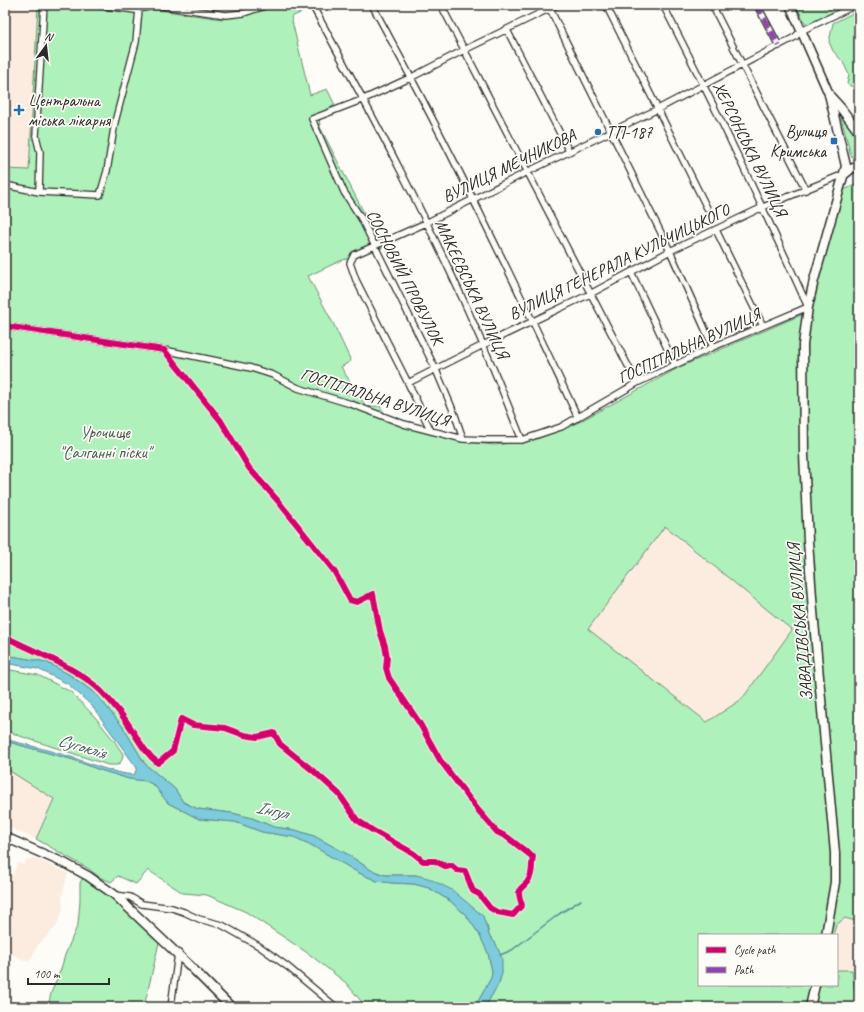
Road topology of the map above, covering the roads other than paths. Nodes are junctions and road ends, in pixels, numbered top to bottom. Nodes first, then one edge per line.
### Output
1 (44, 5) edge
2 (98, 5) edge
3 (312, 5) edge
4 (372, 5) edge
5 (441, 5) edge
6 (557, 5) edge
7 (606, 5) edge
8 (663, 5) edge
9 (712, 5) edge
10 (757, 5) edge
11 (790, 5) edge
12 (856, 5) edge
13 (265, 6) edge
14 (138, 7) edge
15 (549, 7) edge
16 (507, 30) junction
17 (801, 31) junction
18 (779, 46) junction
19 (464, 50) junction
20 (742, 66) junction
21 (412, 77) junction
22 (704, 85) junction
23 (829, 94) junction
24 (364, 99) junction
25 (840, 107) junction
26 (658, 109) junction
27 (833, 116) junction
28 (612, 132) junction
29 (859, 132) edge
30 (569, 151) junction
31 (844, 160) junction
32 (859, 166) edge
33 (527, 172) junction
34 (844, 174) junction
35 (5, 185) edge
36 (806, 190) junction
37 (39, 192) junction
38 (474, 199) junction
39 (763, 207) junction
40 (707, 208) dead end
41 (426, 222) junction
42 (716, 230) junction
43 (376, 247) junction
44 (670, 252) junction
45 (631, 272) junction
46 (590, 294) junction
47 (808, 306) junction
48 (532, 321) junction
49 (5, 326) edge
50 (763, 326) junction
51 (483, 345) junction
52 (713, 347) junction
53 (675, 365) junction
54 (436, 370) junction
55 (408, 383) junction
56 (637, 384) junction
57 (578, 418) junction
58 (431, 431) junction
59 (463, 439) junction
60 (522, 440) junction
61 (5, 837) edge
62 (115, 895) junction
63 (826, 934) edge
64 (178, 953) junction
65 (815, 986) edge
66 (171, 1007) edge
67 (231, 1007) edge
68 (336, 1007) edge
69 (810, 1007) edge

1 - 37 street
2 - 14 street
3 - 24 street, МАКЕЄВСЬКА ВУЛИЦЯ
4 - 21 street
5 - 19 street
6 - 15 street
7 - 26 street
8 - 22 street, ХЕРСОНСЬКА ВУЛИЦЯ
9 - 20 street
10 - 18 street
11 - 17 street
12 - 17 street, ВУЛИЦЯ МЕЧНИКОВА
13 - 14 street
14 - 37 street
15 - 16 street
15 - 28 street
16 - 19 street
16 - 30 street
17 - 18 street, ВУЛИЦЯ МЕЧНИКОВА
17 - 23 street
18 - 20 street, ВУЛИЦЯ МЕЧНИКОВА
19 - 21 street
19 - 33 street
20 - 22 street, ВУЛИЦЯ МЕЧНИКОВА
20 - 36 street
21 - 24 street
21 - 38 street
22 - 26 street, ВУЛИЦЯ МЕЧНИКОВА
22 - 39 street, ХЕРСОНСЬКА ВУЛИЦЯ
23 - 25 street
23 - 27 street, ЗАВАДІВСЬКА ВУЛИЦЯ
24 - 41 street, МАКЕЄВСЬКА ВУЛИЦЯ
24 - 43 street, СОСНОВИЙ ПРОВУЛОК
25 - 27 street
25 - 29 street
26 - 28 street, ВУЛИЦЯ МЕЧНИКОВА
26 - 40 street
27 - 31 street, ЗАВАДІВСЬКА ВУЛИЦЯ
28 - 30 street, ВУЛИЦЯ МЕЧНИКОВА
28 - 44 street
30 - 33 street, ВУЛИЦЯ МЕЧНИКОВА
31 - 32 street
31 - 34 street, ЗАВАДІВСЬКА ВУЛИЦЯ
32 - 34 street
33 - 38 street, ВУЛИЦЯ МЕЧНИКОВА
33 - 46 street
34 - 36 street, ВУЛИЦЯ ГЕНЕРАЛА КУЛЬЧИЦЬКОГО
34 - 47 street, ЗАВАДІВСЬКА ВУЛИЦЯ
35 - 37 street
36 - 39 street, ВУЛИЦЯ ГЕНЕРАЛА КУЛЬЧИЦЬКОГО
38 - 41 street, ВУЛИЦЯ МЕЧНИКОВА
38 - 48 street
39 - 42 street, ВУЛИЦЯ ГЕНЕРАЛА КУЛЬЧИЦЬКОГО
39 - 47 street, ХЕРСОНСЬКА ВУЛИЦЯ
41 - 43 street, ВУЛИЦЯ МЕЧНИКОВА
41 - 51 street, МАКЕЄВСЬКА ВУЛИЦЯ
42 - 44 street, ВУЛИЦЯ ГЕНЕРАЛА КУЛЬЧИЦЬКОГО
42 - 50 street
43 - 54 street, СОСНОВИЙ ПРОВУЛОК
43 - 55 street, ВУЛИЦЯ МЕЧНИКОВА
44 - 45 street, ВУЛИЦЯ ГЕНЕРАЛА КУЛЬЧИЦЬКОГО
44 - 52 street
45 - 46 street, ВУЛИЦЯ ГЕНЕРАЛА КУЛЬЧИЦЬКОГО
45 - 53 street
46 - 48 street, ВУЛИЦЯ ГЕНЕРАЛА КУЛЬЧИЦЬКОГО
46 - 56 street
47 - 50 street, ГОСПІТАЛЬНА ВУЛИЦЯ
47 - 63 street, ЗАВАДІВСЬКА ВУЛИЦЯ
48 - 51 street, ВУЛИЦЯ ГЕНЕРАЛА КУЛЬЧИЦЬКОГО
48 - 57 street
49 - 58 street, ГОСПІТАЛЬНА ВУЛИЦЯ
50 - 52 street, ГОСПІТАЛЬНА ВУЛИЦЯ
51 - 54 street, ВУЛИЦЯ ГЕНЕРАЛА КУЛЬЧИЦЬКОГО
51 - 60 street, МАКЕЄВСЬКА ВУЛИЦЯ
52 - 53 street, ГОСПІТАЛЬНА ВУЛИЦЯ
53 - 56 street, ГОСПІТАЛЬНА ВУЛИЦЯ
54 - 55 street, ВУЛИЦЯ ГЕНЕРАЛА КУЛЬЧИЦЬКОГО
54 - 59 street, СОСНОВИЙ ПРОВУЛОК
55 - 58 street
56 - 57 street, ГОСПІТАЛЬНА ВУЛИЦЯ
57 - 60 street, ГОСПІТАЛЬНА ВУЛИЦЯ
58 - 59 street, ГОСПІТАЛЬНА ВУЛИЦЯ
59 - 60 street, ГОСПІТАЛЬНА ВУЛИЦЯ
61 - 62 street
62 - 64 street
62 - 68 street
64 - 66 street
64 - 67 street
65 - 69 street

